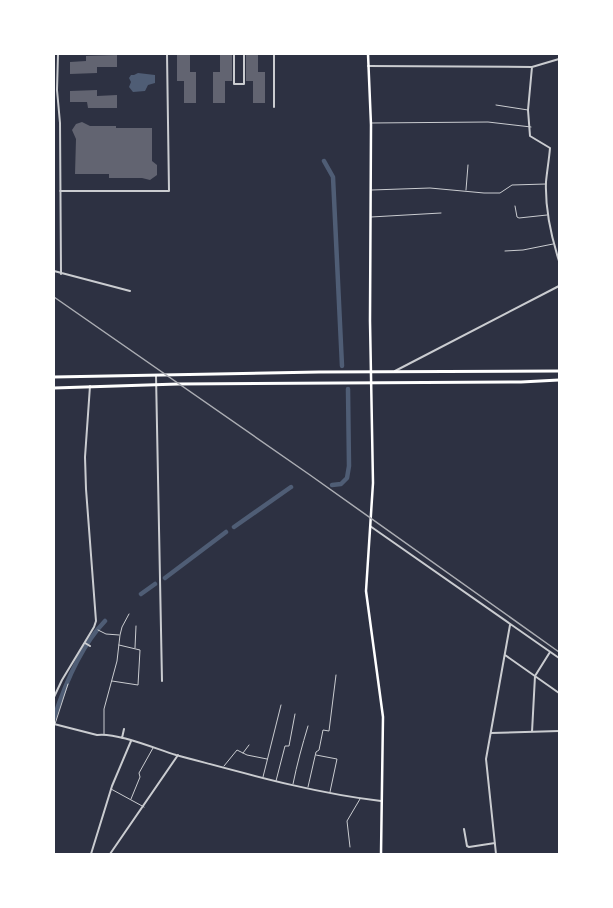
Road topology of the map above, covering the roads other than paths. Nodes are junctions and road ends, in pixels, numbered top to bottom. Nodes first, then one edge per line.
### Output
1 (58, 54) edge
2 (167, 54) edge
3 (234, 54) edge
4 (244, 54) edge
5 (274, 54) edge
6 (368, 54) edge
7 (559, 59) edge
8 (368, 66) junction
9 (532, 67) junction
10 (496, 105) dead end
11 (274, 107) dead end
12 (528, 110) junction
13 (371, 123) junction
14 (531, 127) junction
15 (468, 165) dead end
16 (546, 184) junction
17 (371, 190) junction
18 (466, 190) junction
19 (60, 191) junction
20 (515, 206) dead end
21 (441, 213) dead end
22 (548, 215) junction
23 (371, 217) junction
24 (554, 244) junction
25 (505, 251) dead end
26 (559, 261) edge
27 (54, 271) edge
28 (61, 274) junction
29 (559, 286) edge
30 (130, 291) dead end
31 (559, 371) edge
32 (371, 372) junction
33 (394, 372) junction
34 (156, 375) junction
35 (54, 377) edge
36 (559, 380) edge
37 (371, 383) junction
38 (156, 385) junction
39 (90, 386) junction
40 (54, 388) edge
41 (370, 526) junction
42 (129, 614) dead end
43 (510, 625) junction
44 (136, 626) dead end
45 (98, 630) dead end
46 (120, 636) junction
47 (85, 643) junction
48 (89, 645) dead end
49 (119, 645) junction
50 (135, 649) junction
51 (550, 652) junction
52 (505, 655) junction
53 (559, 658) edge
54 (336, 675) dead end
55 (535, 676) junction
56 (112, 681) junction
57 (162, 681) dead end
58 (68, 684) dead end
59 (559, 693) edge
60 (54, 697) edge
61 (281, 704) dead end
62 (295, 714) dead end
63 (54, 725) edge
64 (308, 726) dead end
65 (124, 729) dead end
66 (559, 731) edge
67 (532, 732) junction
68 (491, 733) junction
69 (104, 734) junction
70 (122, 738) junction
71 (131, 741) junction
72 (249, 745) dead end
73 (153, 748) junction
74 (242, 753) junction
75 (178, 755) junction
76 (316, 755) junction
77 (267, 759) junction
78 (224, 767) junction
79 (263, 778) junction
80 (276, 781) junction
81 (292, 785) junction
82 (308, 788) junction
83 (111, 790) junction
84 (330, 792) junction
85 (361, 798) junction
86 (131, 800) junction
87 (381, 801) junction
88 (144, 807) junction
89 (464, 829) dead end
90 (495, 843) junction
91 (350, 847) dead end
92 (91, 854) edge
93 (110, 854) edge
94 (381, 854) edge
95 (496, 854) edge

1 - 19 street
2 - 19 street
3 - 4 street
5 - 11 street
6 - 8 main road
7 - 9 street
8 - 9 street
8 - 13 main road
9 - 12 street
10 - 12 lane
12 - 14 street
13 - 14 lane
13 - 17 main road
14 - 16 street
15 - 18 lane
16 - 18 lane
16 - 22 street
17 - 18 lane
17 - 23 main road
19 - 28 street
20 - 22 lane
21 - 23 lane
22 - 24 street
23 - 32 main road
24 - 25 lane
24 - 26 street
27 - 28 street
28 - 30 street
29 - 33 street
31 - 33 main road
32 - 33 main road
32 - 34 main road
32 - 37 main road
34 - 35 main road
34 - 38 street
36 - 37 main road
37 - 38 main road
37 - 41 main road
38 - 39 main road
38 - 57 street
39 - 40 main road
39 - 47 street
41 - 43 street
41 - 87 main road
42 - 46 lane
43 - 51 street
43 - 52 street
44 - 50 lane
45 - 46 lane
46 - 49 lane
47 - 48 street
47 - 60 street
49 - 50 lane
49 - 56 lane
50 - 56 lane
51 - 53 street
51 - 55 street
52 - 55 street
52 - 68 street
54 - 76 lane
55 - 59 street
55 - 67 street
56 - 69 lane
58 - 63 lane
61 - 77 lane
62 - 80 lane
63 - 69 street
64 - 81 lane
65 - 70 street
66 - 67 street
67 - 68 street
68 - 90 street
69 - 70 street
70 - 71 street
71 - 73 street
71 - 83 street
72 - 74 lane
73 - 75 street
73 - 86 lane
74 - 77 lane
74 - 78 lane
75 - 78 street
75 - 88 street
76 - 82 lane
76 - 84 lane
77 - 79 lane
78 - 79 street
79 - 80 street
80 - 81 street
81 - 82 street
82 - 84 street
83 - 86 lane
83 - 92 street
84 - 85 street
85 - 87 street
85 - 91 lane
86 - 88 lane
87 - 94 main road
88 - 93 street
89 - 90 street
90 - 95 street

